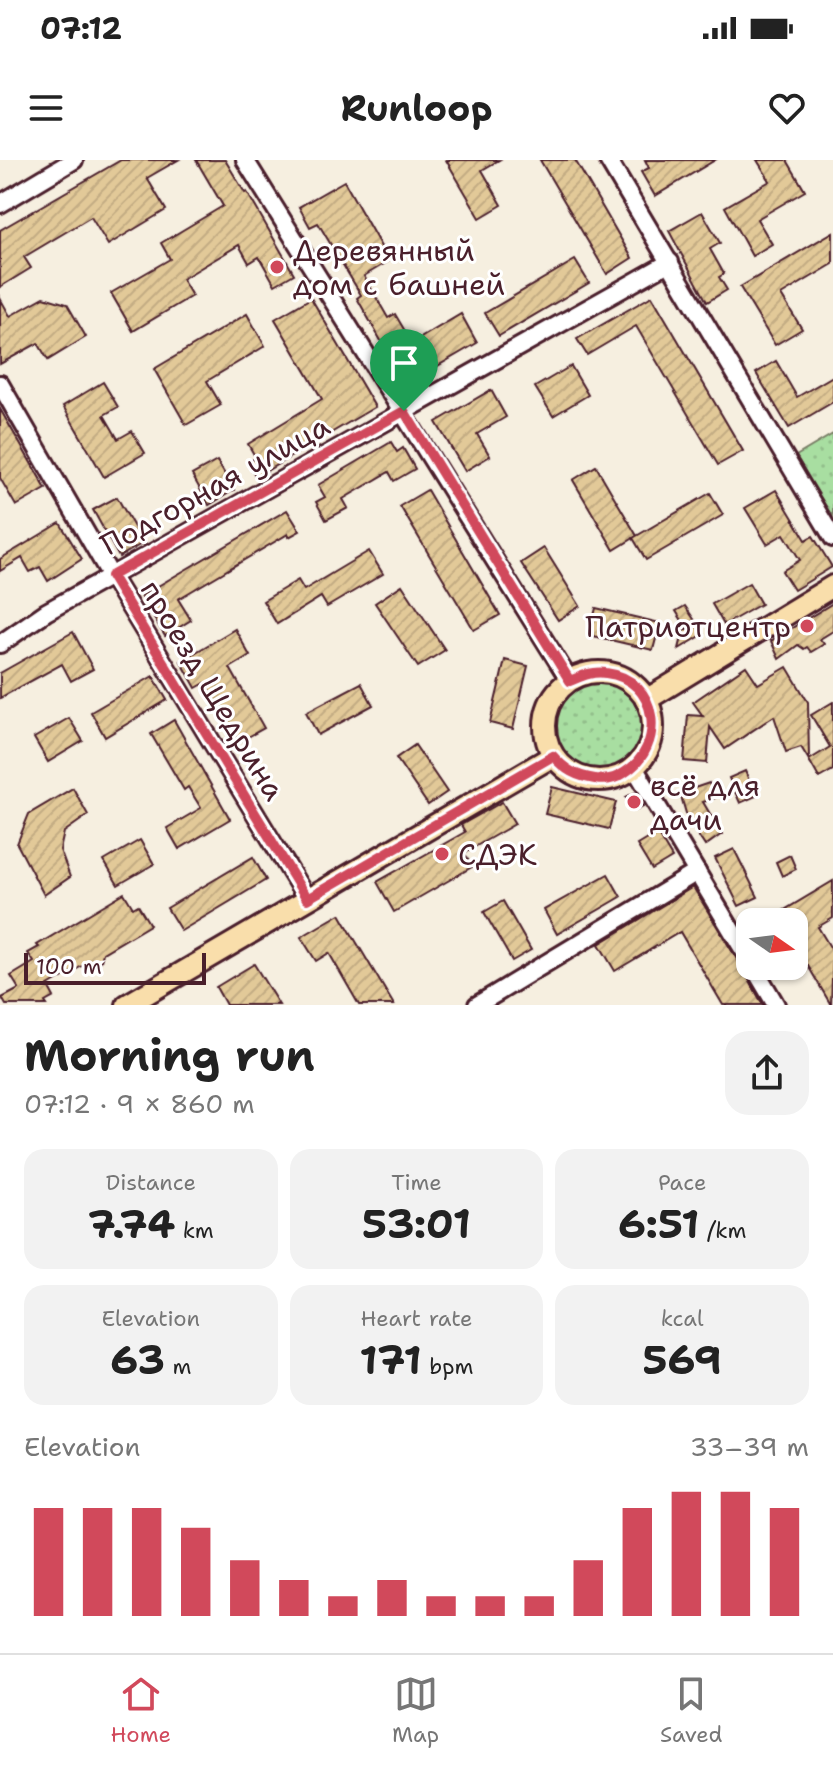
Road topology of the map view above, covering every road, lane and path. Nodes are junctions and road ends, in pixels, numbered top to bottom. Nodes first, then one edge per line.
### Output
1 (74, 160) edge
2 (245, 160) edge
3 (608, 160) edge
4 (0, 204) edge
5 (670, 262) junction
6 (0, 384) edge
7 (404, 411) junction
8 (833, 538) edge
9 (111, 576) junction
10 (833, 586) edge
11 (0, 644) edge
12 (570, 681) junction
13 (646, 700) junction
14 (553, 756) junction
15 (634, 767) junction
16 (697, 872) junction
17 (307, 899) junction
18 (736, 937) edge
19 (761, 980) edge
20 (127, 1005) edge
21 (477, 1005) edge
22 (776, 1005) edge

1 - 4 street
2 - 7 street
3 - 5 street
5 - 7 street, Подгорная улица
5 - 8 street
6 - 9 street, проезд Щедрина
7 - 9 street, Подгорная улица
7 - 12 street
9 - 11 street, Подгорная улица
9 - 17 street, проезд Щедрина
10 - 13 main road
12 - 13 main road
12 - 14 main road
13 - 15 main road
14 - 15 main road
14 - 17 main road
15 - 16 street
16 - 18 street
16 - 21 street
17 - 20 main road
19 - 22 street

